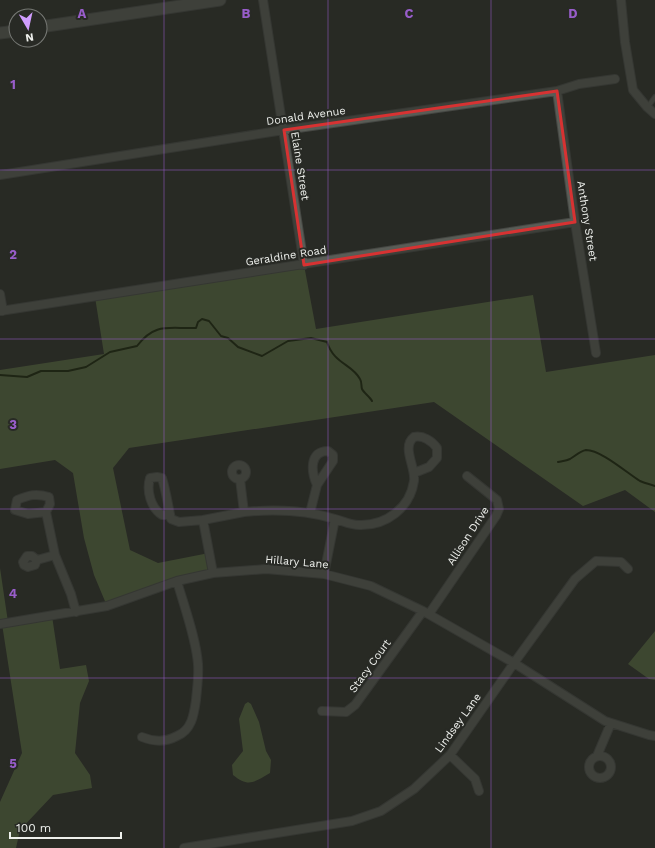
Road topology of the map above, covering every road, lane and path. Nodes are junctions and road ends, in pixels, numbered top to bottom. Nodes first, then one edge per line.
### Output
1 (220, 0) edge
2 (263, 0) edge
3 (621, 0) edge
4 (48, 26) edge
5 (615, 79) dead end
6 (557, 91) junction
7 (655, 97) edge
8 (647, 108) junction
9 (655, 114) edge
10 (284, 130) junction
11 (0, 175) edge
12 (575, 222) junction
13 (304, 265) junction
14 (0, 294) edge
15 (1, 311) edge
16 (596, 353) dead end
17 (414, 473) junction
18 (467, 476) dead end
19 (240, 479) dead end
20 (317, 485) dead end
21 (46, 512) dead end
22 (244, 512) junction
23 (310, 513) junction
24 (170, 515) dead end
25 (335, 519) junction
26 (203, 520) junction
27 (55, 555) junction
28 (37, 560) dead end
29 (628, 570) dead end
30 (213, 573) junction
31 (324, 574) junction
32 (177, 581) junction
33 (76, 612) junction
34 (426, 613) junction
35 (0, 624) edge
36 (514, 663) junction
37 (322, 712) dead end
38 (611, 723) junction
39 (655, 736) edge
40 (142, 737) dead end
41 (450, 755) junction
42 (597, 756) dead end
43 (479, 790) dead end
44 (184, 848) edge

1 - 4 main road
2 - 10 street, Elaine Street
3 - 8 street
5 - 6 street, Donald Avenue
6 - 10 street, Donald Avenue
6 - 12 street, Anthony Street
7 - 8 lane
8 - 9 street
10 - 11 street, Donald Avenue
10 - 13 street, Elaine Street
12 - 13 street, Geraldine Road
12 - 16 street, Anthony Street
13 - 15 street, Geraldine Road
14 - 15 street
17 - 17 street
17 - 25 street
18 - 34 street, Allison Drive
19 - 22 street
20 - 23 street
21 - 27 street
22 - 23 street
22 - 26 street
23 - 25 street
24 - 26 street
25 - 31 street
26 - 30 street
27 - 28 street
27 - 33 street
29 - 36 street, Lindsey Lane
30 - 31 street, Hillary Lane
30 - 32 street, Hillary Lane
31 - 34 street, Hillary Lane
32 - 33 street, Hillary Lane
32 - 40 street
33 - 35 street, Hillary Lane
34 - 36 street, Hillary Lane
34 - 37 street, Stacy Court
36 - 38 street, Hillary Lane
36 - 41 street, Lindsey Lane
38 - 39 street, Hillary Lane
38 - 42 street
41 - 43 street
41 - 44 street, Lindsey Lane

